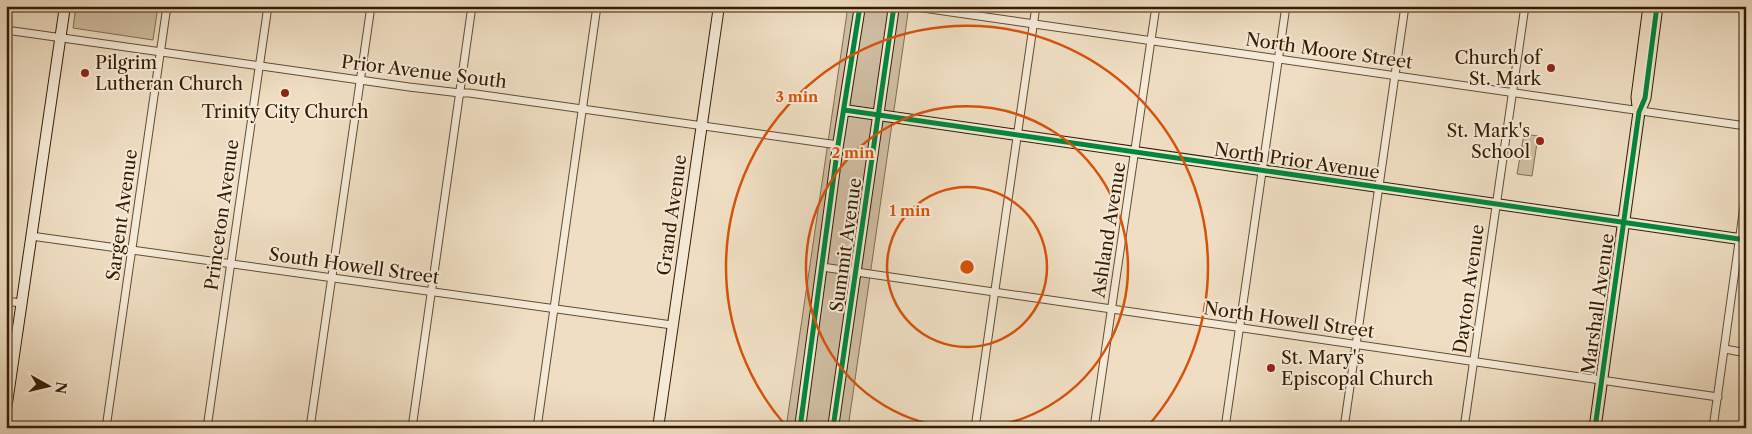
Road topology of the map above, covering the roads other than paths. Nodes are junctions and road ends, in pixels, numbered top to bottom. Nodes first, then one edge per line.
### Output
1 (65, 6) edge
2 (167, 6) edge
3 (268, 6) edge
4 (371, 6) edge
5 (472, 6) edge
6 (597, 6) edge
7 (719, 6) edge
8 (860, 6) edge
9 (894, 6) edge
10 (909, 6) edge
11 (1036, 6) edge
12 (1156, 6) edge
13 (1286, 6) edge
14 (1405, 6) edge
15 (1525, 6) edge
16 (1649, 6) edge
17 (1657, 6) edge
18 (1034, 25) junction
19 (6, 30) edge
20 (60, 38) junction
21 (1151, 41) junction
22 (161, 52) junction
23 (1278, 59) junction
24 (260, 65) junction
25 (1395, 76) junction
26 (360, 80) junction
27 (1512, 92) junction
28 (460, 93) junction
29 (583, 108) junction
30 (844, 110) junction
31 (1639, 112) junction
32 (879, 115) junction
33 (701, 126) junction
34 (1746, 126) edge
35 (1018, 135) junction
36 (838, 145) junction
37 (1135, 152) junction
38 (1261, 170) junction
39 (1379, 187) junction
40 (1746, 192) edge
41 (1496, 204) junction
42 (1624, 223) junction
43 (31, 236) junction
44 (1743, 240) edge
45 (132, 251) junction
46 (230, 264) junction
47 (822, 267) junction
48 (856, 272) junction
49 (332, 278) junction
50 (431, 292) junction
51 (995, 292) junction
52 (6, 301) edge
53 (21, 303) junction
54 (554, 308) junction
55 (1112, 309) junction
56 (672, 325) junction
57 (1239, 328) junction
58 (1356, 345) junction
59 (1725, 349) junction
60 (1746, 353) edge
61 (1474, 362) junction
62 (1602, 380) junction
63 (1718, 397) junction
64 (6, 410) edge
65 (106, 428) edge
66 (206, 428) edge
67 (310, 428) edge
68 (412, 428) edge
69 (537, 428) edge
70 (658, 428) edge
71 (800, 428) edge
72 (833, 428) edge
73 (975, 428) edge
74 (1094, 428) edge
75 (1225, 428) edge
76 (1344, 428) edge
77 (1464, 428) edge
78 (1595, 428) edge
79 (1714, 428) edge

1 - 20 street
2 - 22 street, Sargent Avenue
3 - 24 street, Princeton Avenue
4 - 26 street
5 - 28 street
6 - 29 street
7 - 33 street, Grand Avenue
8 - 30 street, Summit Avenue
9 - 32 street, Summit Avenue
10 - 18 street, North Moore Street
11 - 18 street
12 - 21 street, Ashland Avenue
13 - 23 street
14 - 25 street
15 - 27 street, Dayton Avenue
16 - 31 main road, Marshall Avenue
17 - 31 main road, Marshall Avenue
18 - 21 street, North Moore Street
18 - 35 street
19 - 20 street, Prior Avenue South
20 - 22 street, Prior Avenue South
20 - 43 street
21 - 23 street, North Moore Street
21 - 37 street, Ashland Avenue
22 - 24 street, Prior Avenue South
22 - 45 street, Sargent Avenue
23 - 25 street, North Moore Street
23 - 38 street
24 - 26 street, Prior Avenue South
24 - 46 street, Princeton Avenue
25 - 27 street, North Moore Street
25 - 39 street
26 - 28 street, Prior Avenue South
26 - 49 street
27 - 31 street, North Moore Street
27 - 41 street, Dayton Avenue
28 - 29 street, Prior Avenue South
28 - 50 street
29 - 33 street, Prior Avenue South
29 - 54 street
30 - 32 street, North Prior Avenue
30 - 36 street, Summit Avenue
31 - 34 street, North Moore Street
31 - 42 main road, Marshall Avenue
32 - 35 street, North Prior Avenue
32 - 48 street, Summit Avenue
33 - 36 street, Prior Avenue South
33 - 56 street, Grand Avenue
35 - 37 street, North Prior Avenue
35 - 51 street
36 - 47 street, Summit Avenue
37 - 38 street, North Prior Avenue
37 - 55 street, Ashland Avenue
38 - 39 street, North Prior Avenue
38 - 57 street
39 - 41 street, North Prior Avenue
39 - 58 street
40 - 44 street
41 - 42 street, North Prior Avenue
41 - 61 street, Dayton Avenue
42 - 44 street, North Prior Avenue
42 - 62 main road, Marshall Avenue
43 - 45 street, South Howell Street
43 - 53 street
44 - 59 street
45 - 46 street, South Howell Street
45 - 65 street, Sargent Avenue
46 - 49 street, South Howell Street
46 - 66 street, Princeton Avenue
47 - 48 street
47 - 71 street, Summit Avenue
48 - 51 street, North Howell Street
48 - 72 street, Summit Avenue
49 - 50 street, South Howell Street
49 - 67 street
50 - 54 street, South Howell Street
50 - 68 street
51 - 55 street, North Howell Street
51 - 73 street
52 - 53 street
53 - 64 street
54 - 56 street, South Howell Street
54 - 69 street
55 - 57 street, North Howell Street
55 - 74 street, Ashland Avenue
56 - 70 street, Grand Avenue
57 - 58 street, North Howell Street
57 - 75 street
58 - 61 street, North Howell Street
58 - 76 street
59 - 60 street
59 - 63 street
61 - 62 street, North Howell Street
61 - 77 street, Dayton Avenue
62 - 63 street, North Howell Street
62 - 78 main road, Marshall Avenue
63 - 79 street

